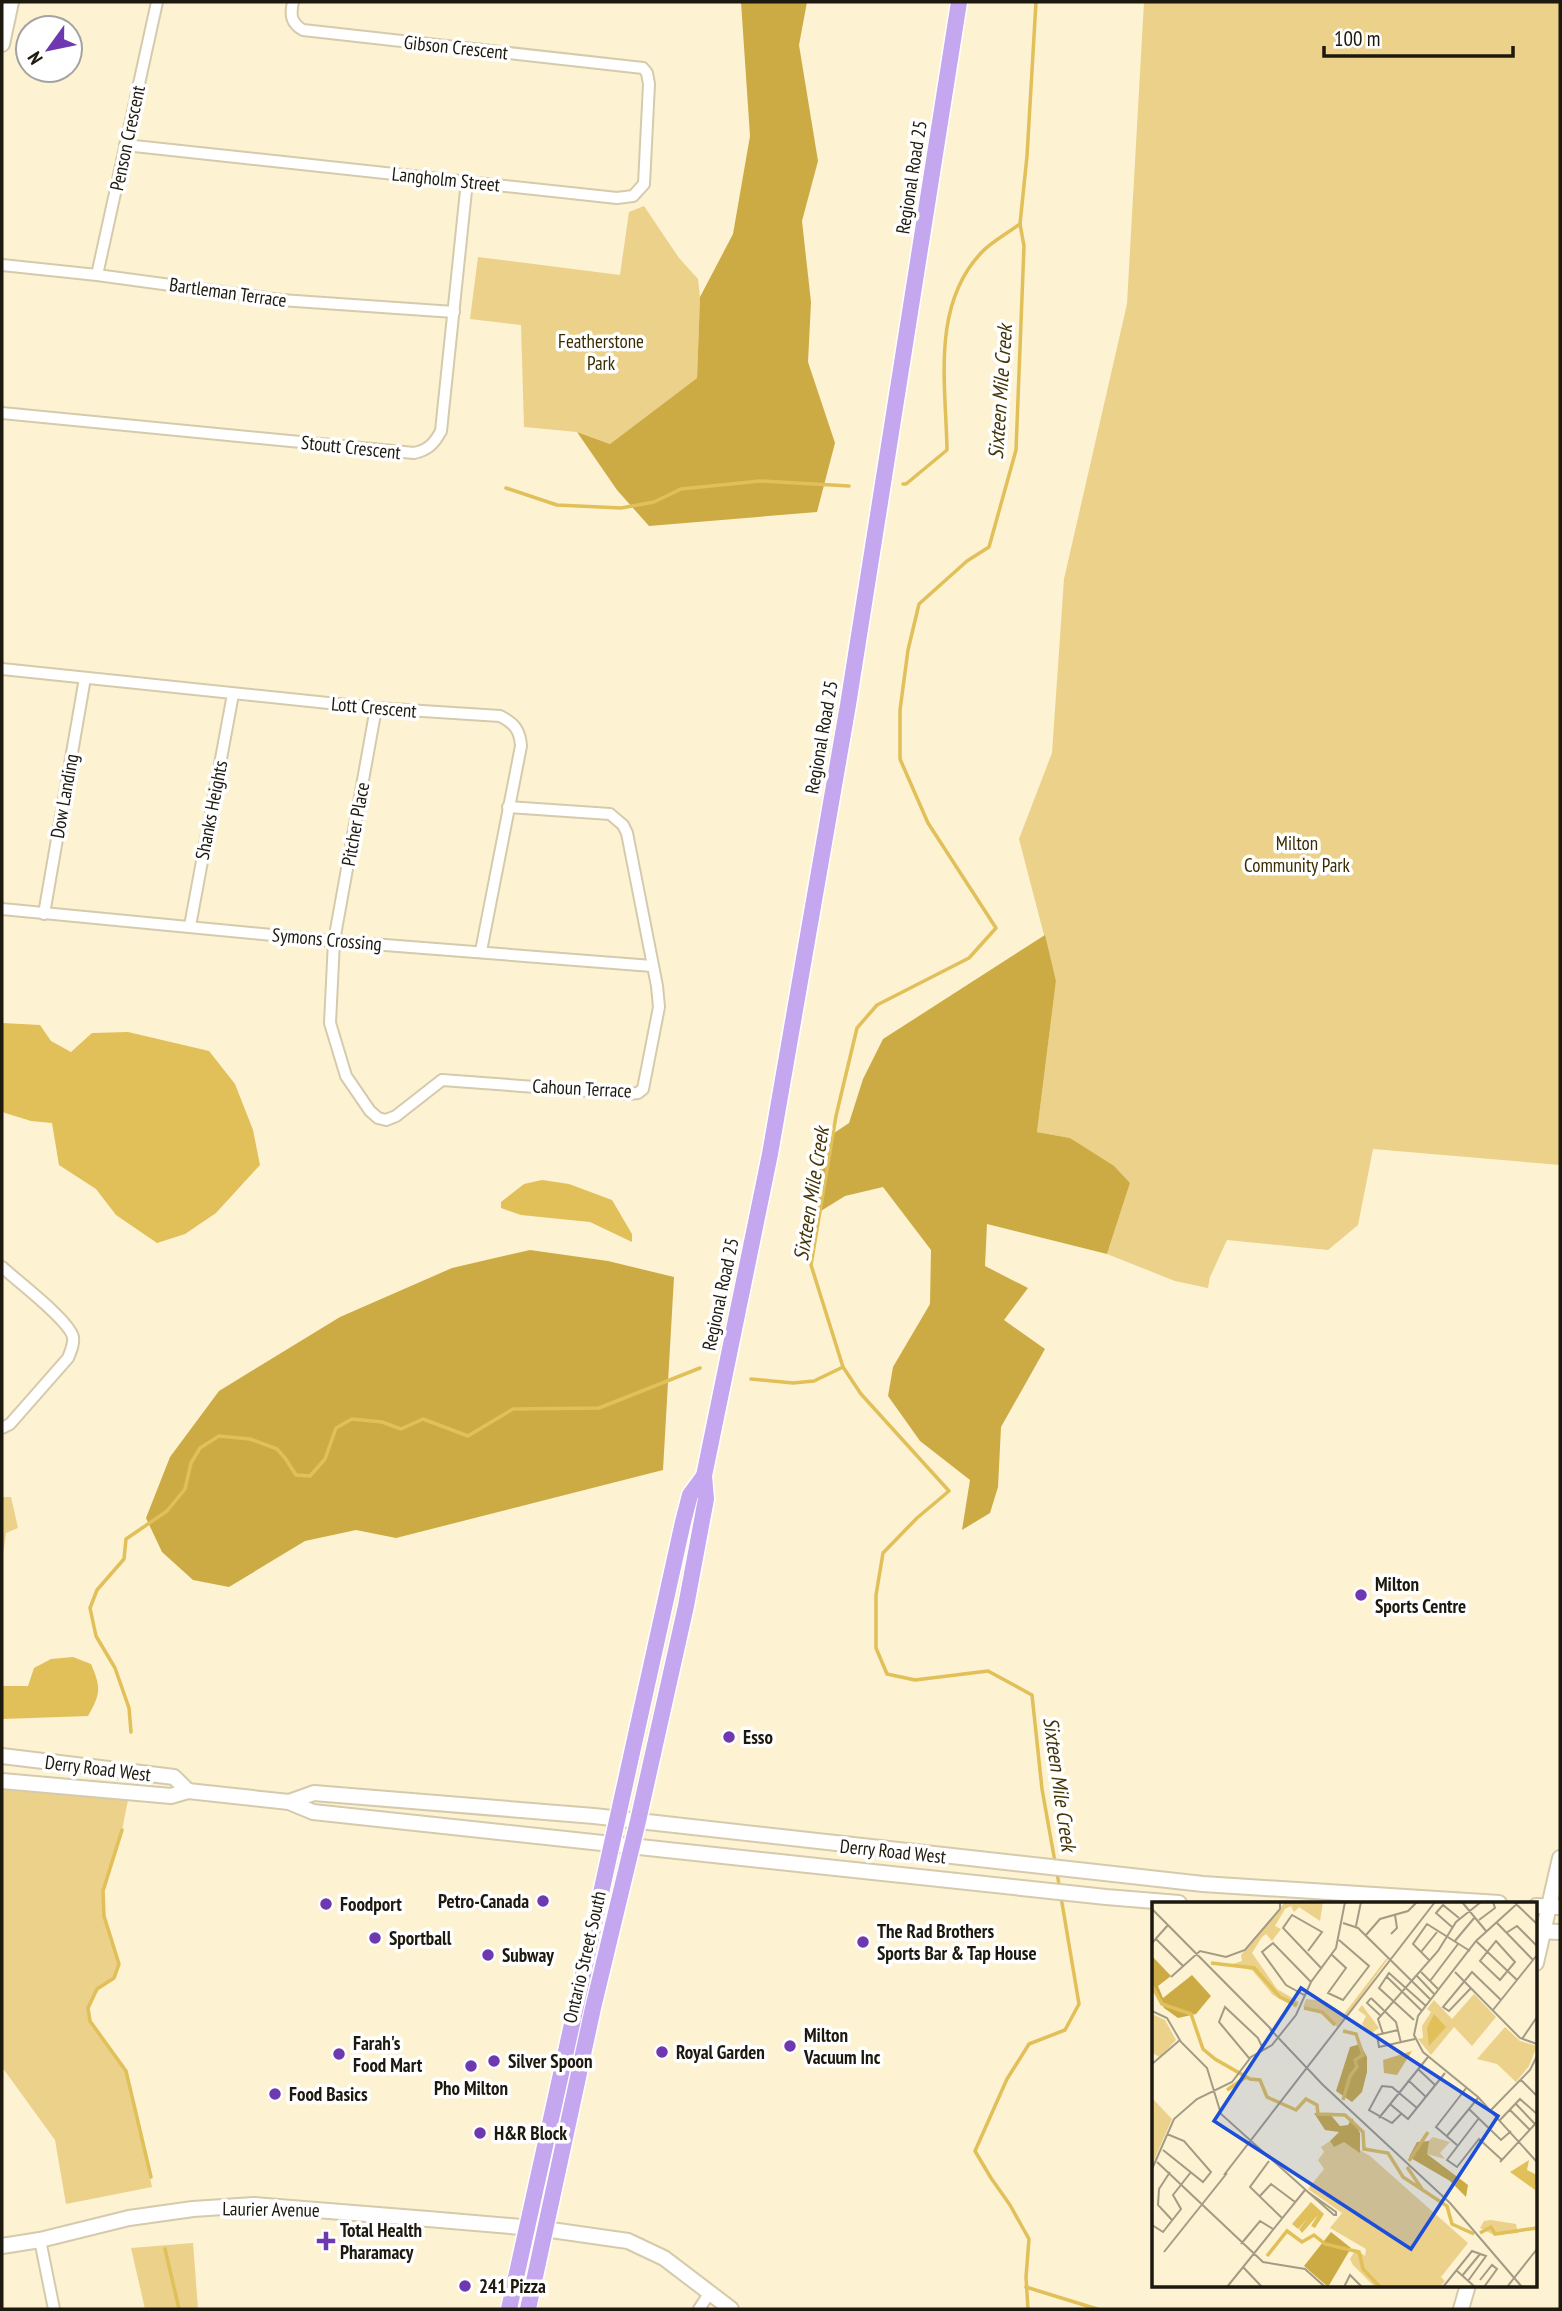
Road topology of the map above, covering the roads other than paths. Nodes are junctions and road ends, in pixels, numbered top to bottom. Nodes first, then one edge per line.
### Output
1 (11, 2) edge
2 (157, 2) edge
3 (293, 2) edge
4 (960, 2) edge
5 (2, 44) edge
6 (643, 68) joint
7 (125, 145) junction
8 (467, 181) junction
9 (2, 265) edge
10 (97, 275) junction
11 (454, 312) junction
12 (2, 413) edge
13 (2, 669) edge
14 (85, 678) junction
15 (233, 694) junction
16 (376, 708) junction
17 (508, 807) junction
18 (2, 909) edge
19 (44, 914) junction
20 (190, 926) junction
21 (334, 941) junction
22 (481, 951) junction
23 (652, 966) junction
24 (2, 1267) edge
25 (2, 1428) edge
26 (704, 1476) junction
27 (2, 1756) edge
28 (2, 1781) edge
29 (188, 1791) junction
30 (289, 1801) junction
31 (616, 1818) junction
32 (638, 1821) junction
33 (610, 1844) junction
34 (632, 1847) junction
35 (1560, 1858) edge
36 (1168, 1902) edge
37 (1483, 1902) edge
38 (1549, 1906) edge
39 (1539, 1931) edge
40 (1560, 1932) edge
41 (527, 2228) junction
42 (544, 2229) junction
43 (40, 2240) junction
44 (2, 2246) edge
45 (1468, 2286) edge
46 (709, 2294) junction
47 (54, 2309) edge
48 (509, 2309) edge
49 (528, 2309) edge
50 (699, 2309) edge
51 (731, 2309) edge
52 (1461, 2309) edge

1 - 5 main road
2 - 7 street, Penson Crescent
3 - 6 street, Gibson Crescent
4 - 26 main road, Regional Road 25
6 - 8 street, Langholm Street
7 - 8 street, Langholm Street
7 - 10 street, Penson Crescent
8 - 11 street, Stoutt Crescent
9 - 10 street, Bartleman Terrace
10 - 11 street, Bartleman Terrace
11 - 12 street, Stoutt Crescent
13 - 14 street, Lott Crescent
14 - 15 street, Lott Crescent
14 - 19 street, Dow Landing
15 - 16 street, Lott Crescent
15 - 20 street, Shanks Heights
16 - 17 street, Lott Crescent
16 - 21 street, Pitcher Place
17 - 22 street, Lott Crescent
17 - 23 street, Cahoun Terrace
18 - 19 street, Symons Crossing
19 - 20 street, Symons Crossing
20 - 21 street, Symons Crossing
21 - 22 street, Symons Crossing
21 - 23 street, Cahoun Terrace
22 - 23 street, Symons Crossing
24 - 25 street
26 - 31 main road, Regional Road 25
26 - 32 main road, Regional Road 25
27 - 29 main road, Derry Road West
28 - 29 main road, Derry Road West
29 - 30 main road, Derry Road West
30 - 31 main road, Derry Road West
30 - 33 main road, Derry Road West
31 - 32 main road, Derry Road West
31 - 33 main road, Regional Road 25
32 - 34 main road, Ontario Street South
32 - 37 main road, Derry Road West
33 - 34 main road, Derry Road West
33 - 41 main road, Ontario Street South
34 - 36 main road, Derry Road West
34 - 42 main road, Ontario Street South
35 - 38 main road
38 - 39 main road
39 - 40 main road
41 - 42 main road, Laurier Avenue
41 - 43 main road, Laurier Avenue
41 - 48 main road, Ontario Street South
42 - 46 main road, Laurier Avenue
42 - 49 main road, Ontario Street South
43 - 44 main road, Laurier Avenue
43 - 47 street
45 - 52 main road
46 - 50 street
46 - 51 main road, Laurier Avenue

